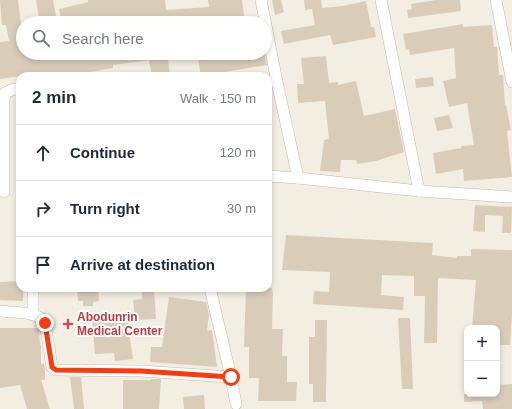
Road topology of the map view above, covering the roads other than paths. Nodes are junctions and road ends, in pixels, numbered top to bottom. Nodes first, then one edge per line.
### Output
1 (261, 0) edge
2 (381, 0) edge
3 (496, 0) edge
4 (263, 16) edge
5 (269, 60) edge
6 (271, 72) edge
7 (512, 82) edge
8 (272, 83) edge
9 (16, 89) edge
10 (272, 176) edge
11 (298, 178) junction
12 (419, 191) junction
13 (4, 192) dead end
14 (512, 197) edge
15 (33, 292) edge
16 (211, 292) edge
17 (0, 311) edge
18 (33, 315) junction
19 (231, 377) junction
20 (236, 404) dead end

1 - 4 street
2 - 12 street
3 - 7 street
5 - 6 street
8 - 11 street
9 - 13 street
10 - 11 street
11 - 12 street
12 - 14 street
15 - 18 street
16 - 19 street
17 - 18 street
18 - 19 street
19 - 20 street

